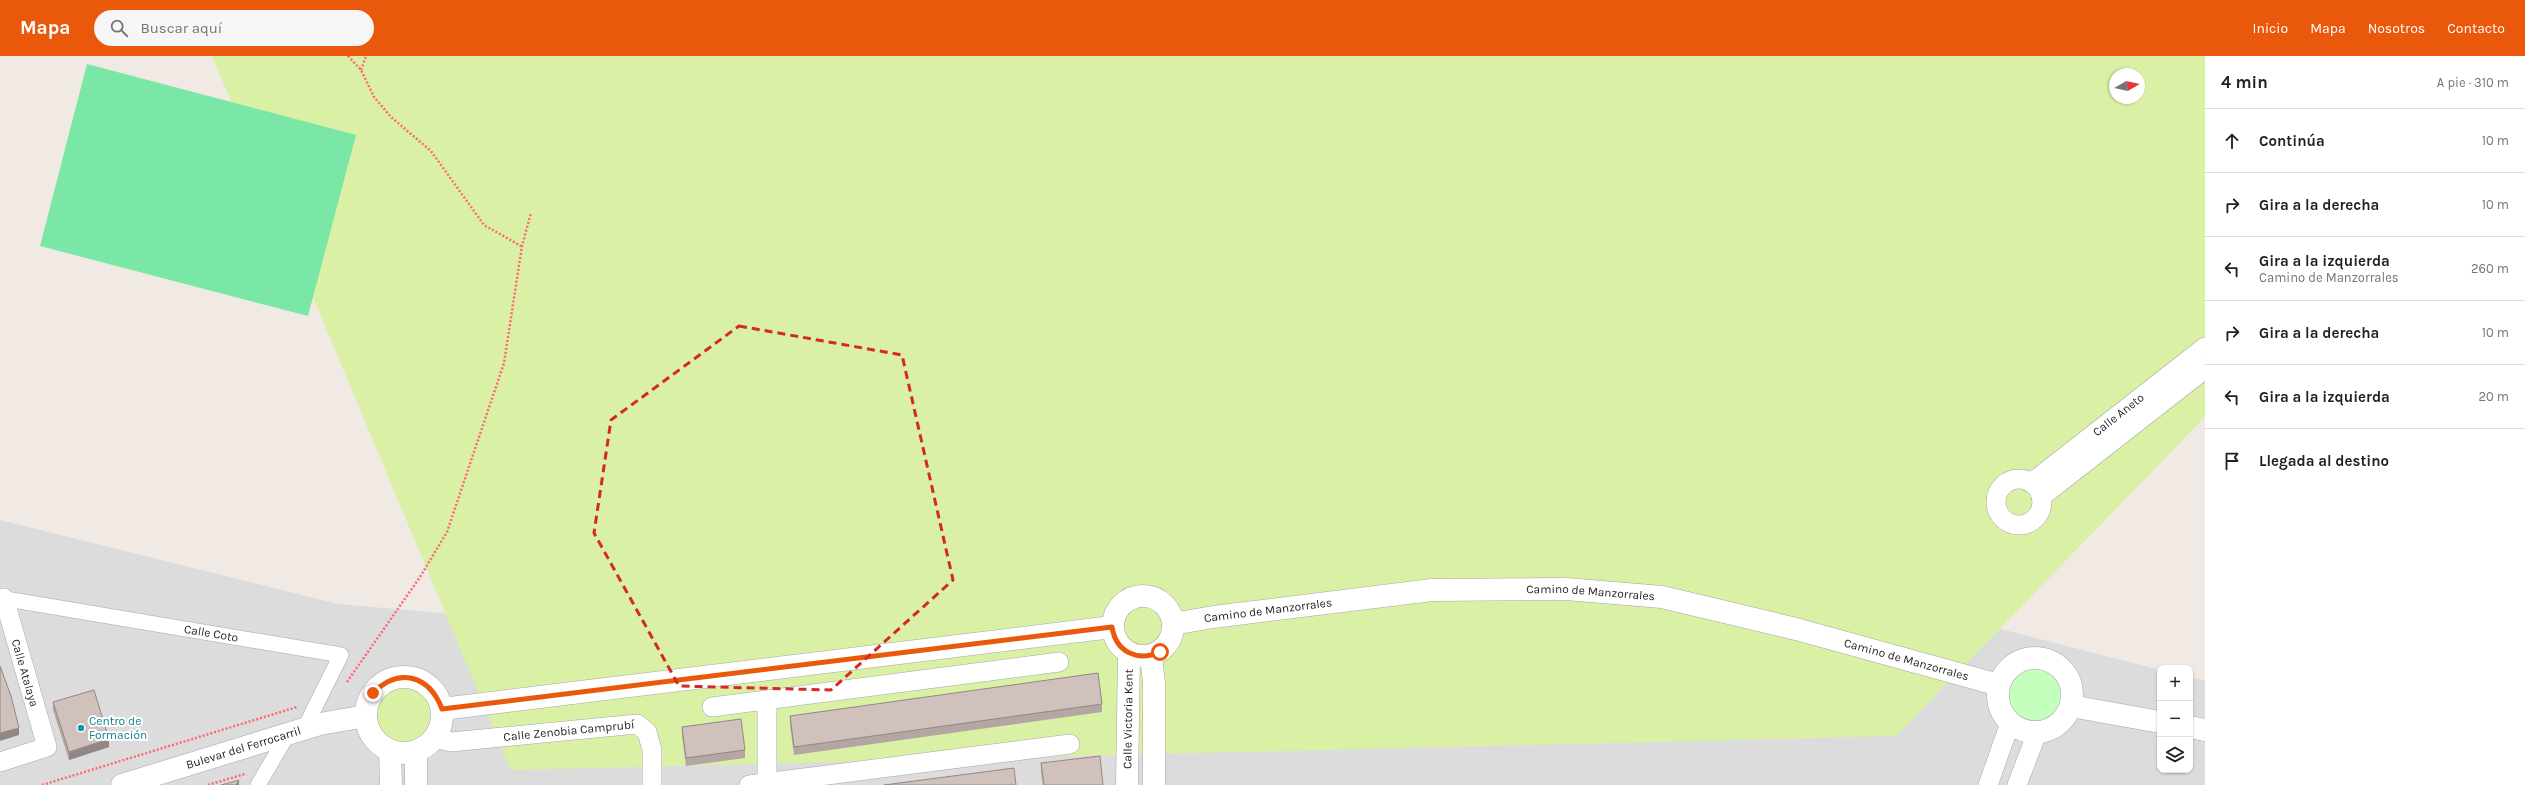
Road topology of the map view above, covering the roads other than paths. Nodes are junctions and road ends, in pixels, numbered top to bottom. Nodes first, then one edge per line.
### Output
1 (2205, 347) edge
2 (2205, 369) edge
3 (2, 598) edge
4 (1173, 624) junction
5 (1112, 627) junction
6 (1129, 653) junction
7 (1151, 656) junction
8 (1059, 662) dead end
9 (1999, 685) junction
10 (767, 700) junction
11 (2071, 706) junction
12 (712, 707) dead end
13 (442, 709) junction
14 (366, 716) junction
15 (2157, 721) edge
16 (2010, 723) junction
17 (2193, 728) edge
18 (2205, 730) edge
19 (296, 731) junction
20 (2037, 732) junction
21 (435, 738) junction
22 (1070, 744) dead end
23 (390, 751) junction
24 (416, 752) junction
25 (0, 762) edge
26 (761, 784) edge
27 (122, 785) edge
28 (258, 785) edge
29 (391, 785) edge
30 (416, 785) edge
31 (652, 785) edge
32 (1127, 785) edge
33 (1154, 785) edge
34 (1988, 785) edge
35 (2017, 785) edge

1 - 2 street, Calle Aneto
3 - 19 street, Calle Coto
3 - 25 street, Calle Atalaya
4 - 5 street
4 - 7 street
4 - 9 street, Camino de Manzorrales
5 - 6 street
5 - 13 street
6 - 7 street
6 - 32 street, Calle Victoria Kent
7 - 33 street, Calle Victoria Kent
8 - 10 street
9 - 11 street
9 - 16 street
10 - 12 street
10 - 26 street
11 - 15 street
11 - 20 street
13 - 14 street
13 - 21 street
14 - 19 street, Bulevar del Ferrocarril
14 - 23 street
16 - 20 street
16 - 34 street
17 - 18 street
19 - 27 street, Bulevar del Ferrocarril
19 - 28 street, Calle Coto
20 - 35 street
21 - 24 street
21 - 31 street, Calle Zenobia Camprubí
22 - 26 street
23 - 24 street
23 - 29 street
24 - 30 street

